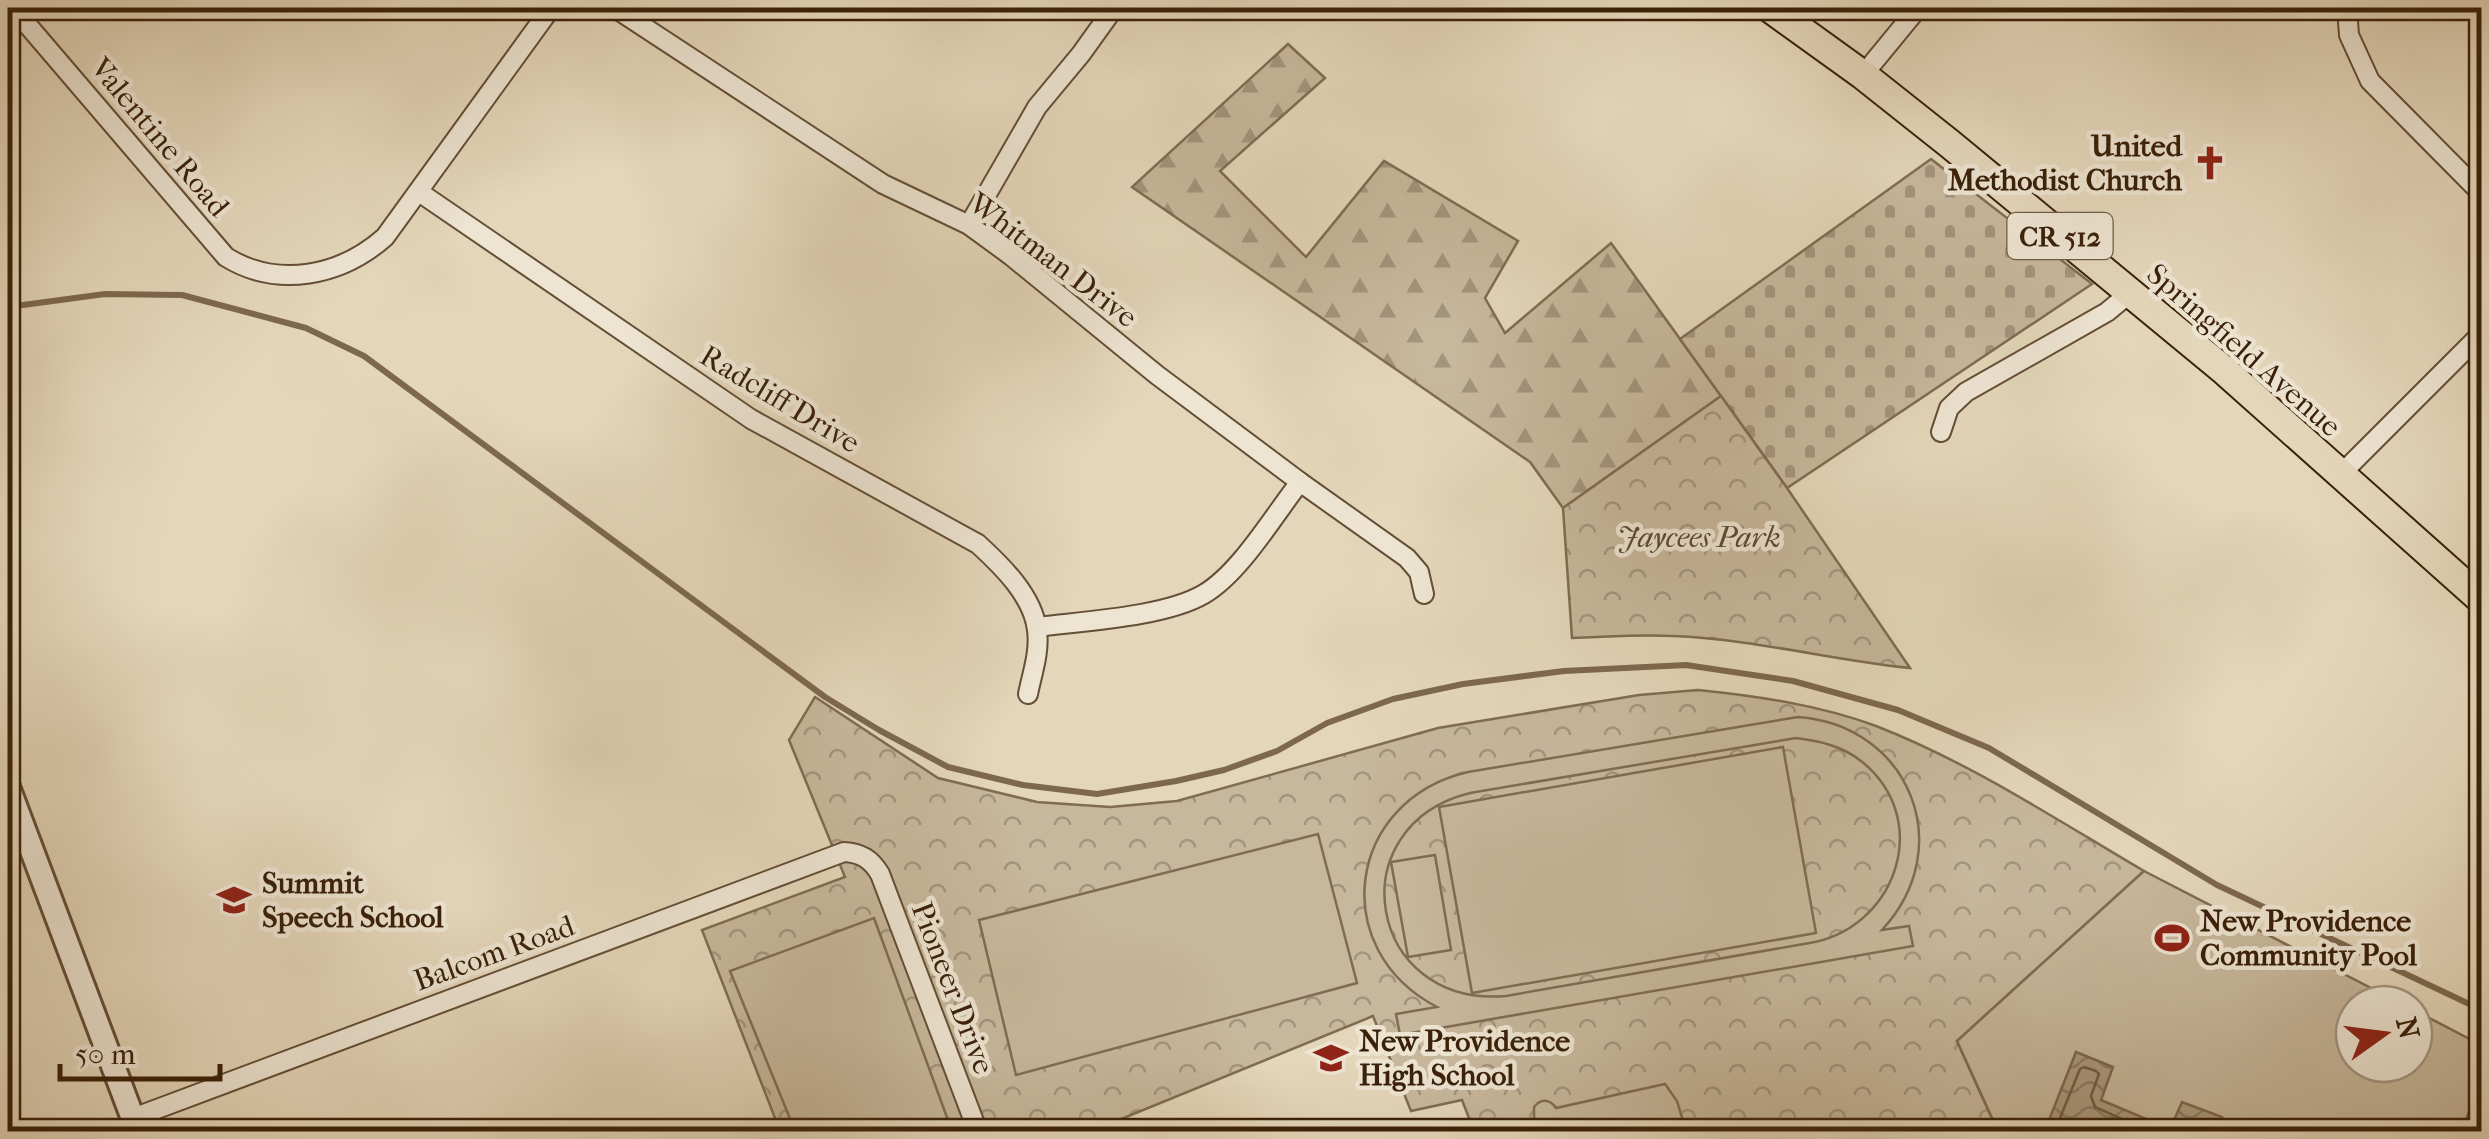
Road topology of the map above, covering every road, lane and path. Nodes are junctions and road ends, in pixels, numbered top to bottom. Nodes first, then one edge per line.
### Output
1 (13, 8) edge
2 (551, 8) edge
3 (616, 8) edge
4 (1114, 8) edge
5 (1770, 8) edge
6 (1918, 8) edge
7 (2347, 8) edge
8 (1863, 75) junction
9 (419, 192) junction
10 (2482, 194) edge
11 (969, 225) junction
12 (2130, 294) junction
13 (2482, 333) edge
14 (1941, 432) dead end
15 (2340, 475) junction
16 (1300, 482) junction
17 (1424, 594) dead end
18 (2482, 600) edge
19 (1037, 627) junction
20 (1028, 694) dead end
21 (8, 788) edge
22 (874, 864) joint
23 (135, 1125) edge
24 (978, 1132) edge

1 - 9 street, Valentine Road
2 - 9 street
3 - 11 street, Whitman Drive
4 - 11 street
5 - 8 main road, Springfield Avenue / CR 512
6 - 8 street
7 - 10 street
8 - 12 main road, Springfield Avenue / CR 512
9 - 19 street, Radcliff Drive
11 - 16 street, Whitman Drive
12 - 14 street
12 - 15 main road, Springfield Avenue / CR 512
13 - 15 street
15 - 18 main road, Springfield Avenue / CR 512
16 - 17 street, Whitman Drive
16 - 19 street
19 - 20 street
21 - 23 street
22 - 23 street, Balcom Road
22 - 24 street, Pioneer Drive

